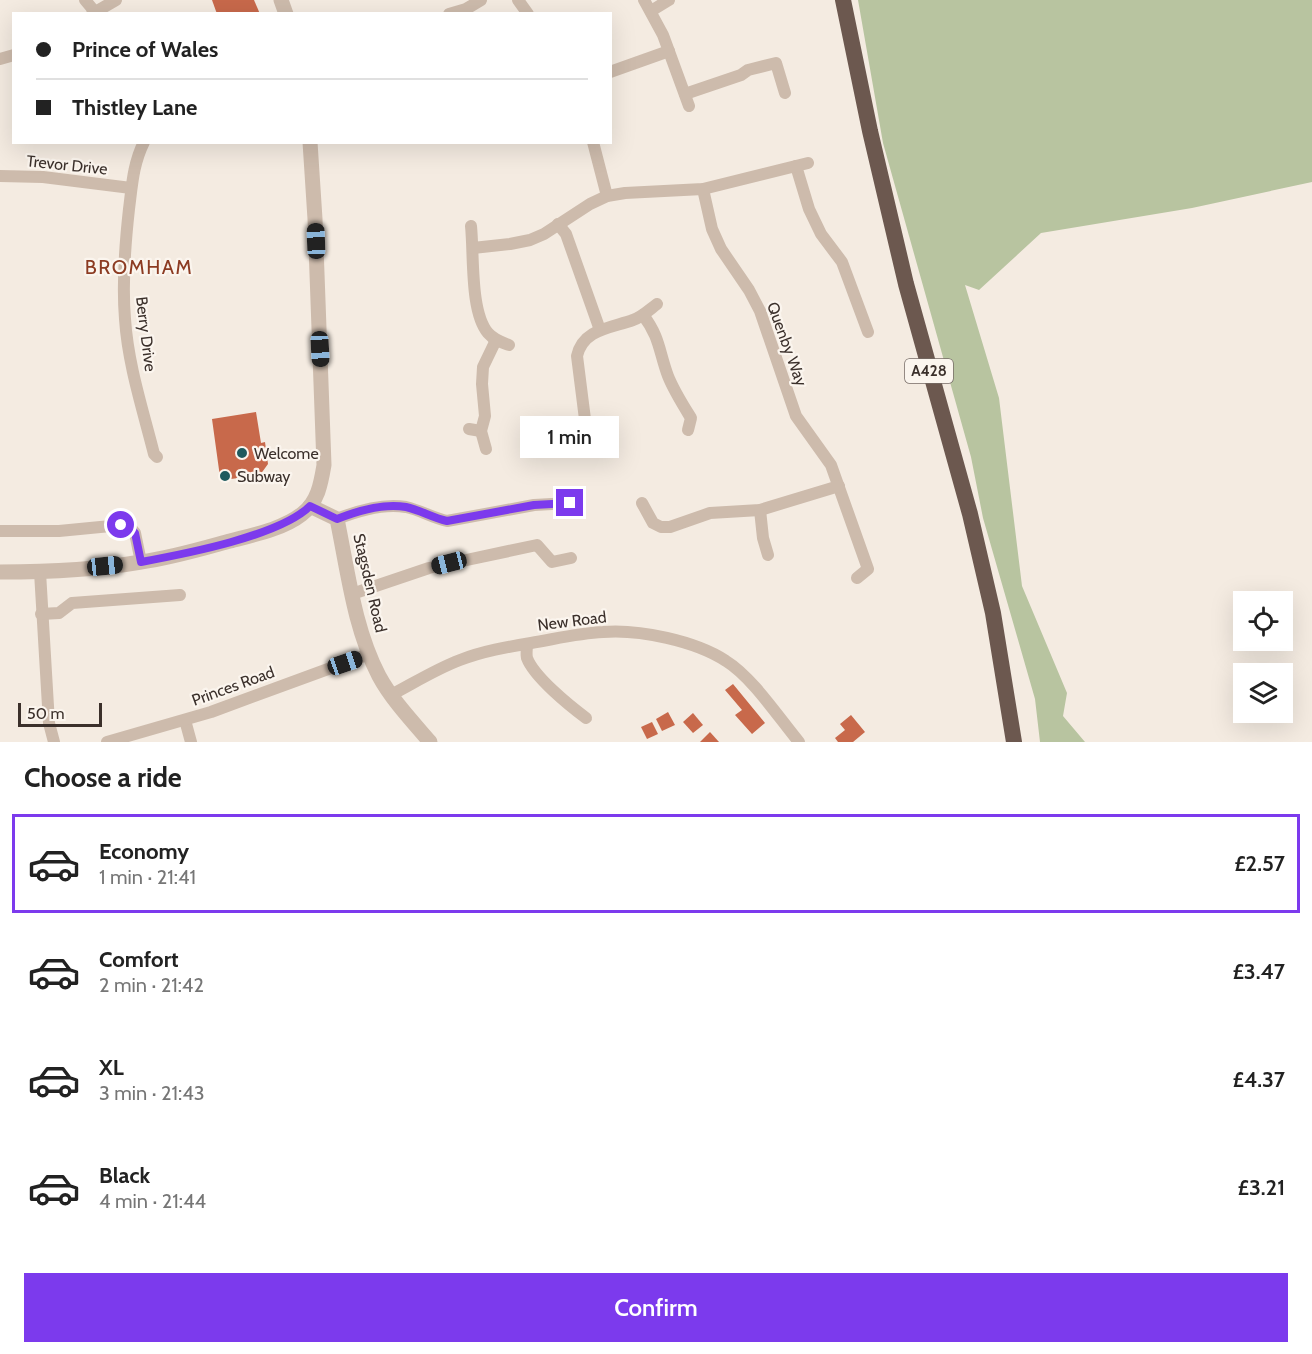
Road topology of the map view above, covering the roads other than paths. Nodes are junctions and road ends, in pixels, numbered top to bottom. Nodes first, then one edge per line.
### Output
1 (116, 0) edge
2 (481, 0) edge
3 (644, 0) edge
4 (669, 0) edge
5 (843, 0) edge
6 (651, 11) junction
7 (96, 12) edge
8 (456, 12) edge
9 (669, 51) junction
10 (612, 71) edge
11 (785, 93) dead end
12 (143, 144) edge
13 (310, 144) edge
14 (594, 144) edge
15 (0, 176) edge
16 (131, 188) junction
17 (703, 189) junction
18 (607, 196) junction
19 (558, 224) junction
20 (471, 226) dead end
21 (473, 248) junction
22 (657, 304) dead end
23 (643, 315) junction
24 (600, 330) junction
25 (868, 332) dead end
26 (496, 340) junction
27 (509, 345) dead end
28 (688, 430) dead end
29 (486, 448) dead end
30 (585, 450) dead end
31 (157, 457) dead end
32 (839, 486) junction
33 (570, 503) dead end
34 (642, 503) dead end
35 (310, 506) junction
36 (760, 510) junction
37 (337, 519) junction
38 (0, 531) edge
39 (768, 555) dead end
40 (571, 558) dead end
41 (141, 562) junction
42 (0, 572) edge
43 (40, 572) junction
44 (857, 578) dead end
45 (352, 594) junction
46 (180, 595) dead end
47 (41, 614) junction
48 (527, 644) junction
49 (369, 654) junction
50 (391, 695) junction
51 (586, 718) dead end
52 (185, 720) junction
53 (54, 742) edge
54 (106, 742) edge
55 (191, 742) edge
56 (430, 742) edge
57 (799, 742) edge
58 (1014, 742) edge

1 - 7 street
2 - 8 street
3 - 6 street
4 - 6 street
5 - 58 highway, A428
6 - 9 street
9 - 10 street
9 - 11 street
12 - 16 street, Berry Drive
13 - 35 street
14 - 18 street
15 - 16 street, Trevor Drive
16 - 31 street, Berry Drive
17 - 18 street
17 - 25 street
17 - 32 street, Quenby Way
18 - 19 street
19 - 21 street
19 - 24 street
20 - 21 street
21 - 26 street
22 - 23 street
23 - 24 street
23 - 28 street
24 - 30 street
26 - 27 street
26 - 29 street
32 - 36 street
32 - 44 street, Quenby Way
33 - 37 street
34 - 36 street
35 - 37 street, Stagsden Road
35 - 41 street
36 - 39 street
37 - 45 street, Stagsden Road
38 - 41 street
40 - 45 street
41 - 43 street
42 - 43 street
43 - 47 street
45 - 49 street, Stagsden Road
46 - 47 street
47 - 53 street
48 - 50 street, New Road
48 - 51 street
48 - 57 street, New Road
49 - 50 street, Stagsden Road
49 - 52 street, Princes Road
50 - 56 street, Stagsden Road
52 - 54 street, Princes Road
52 - 55 street

